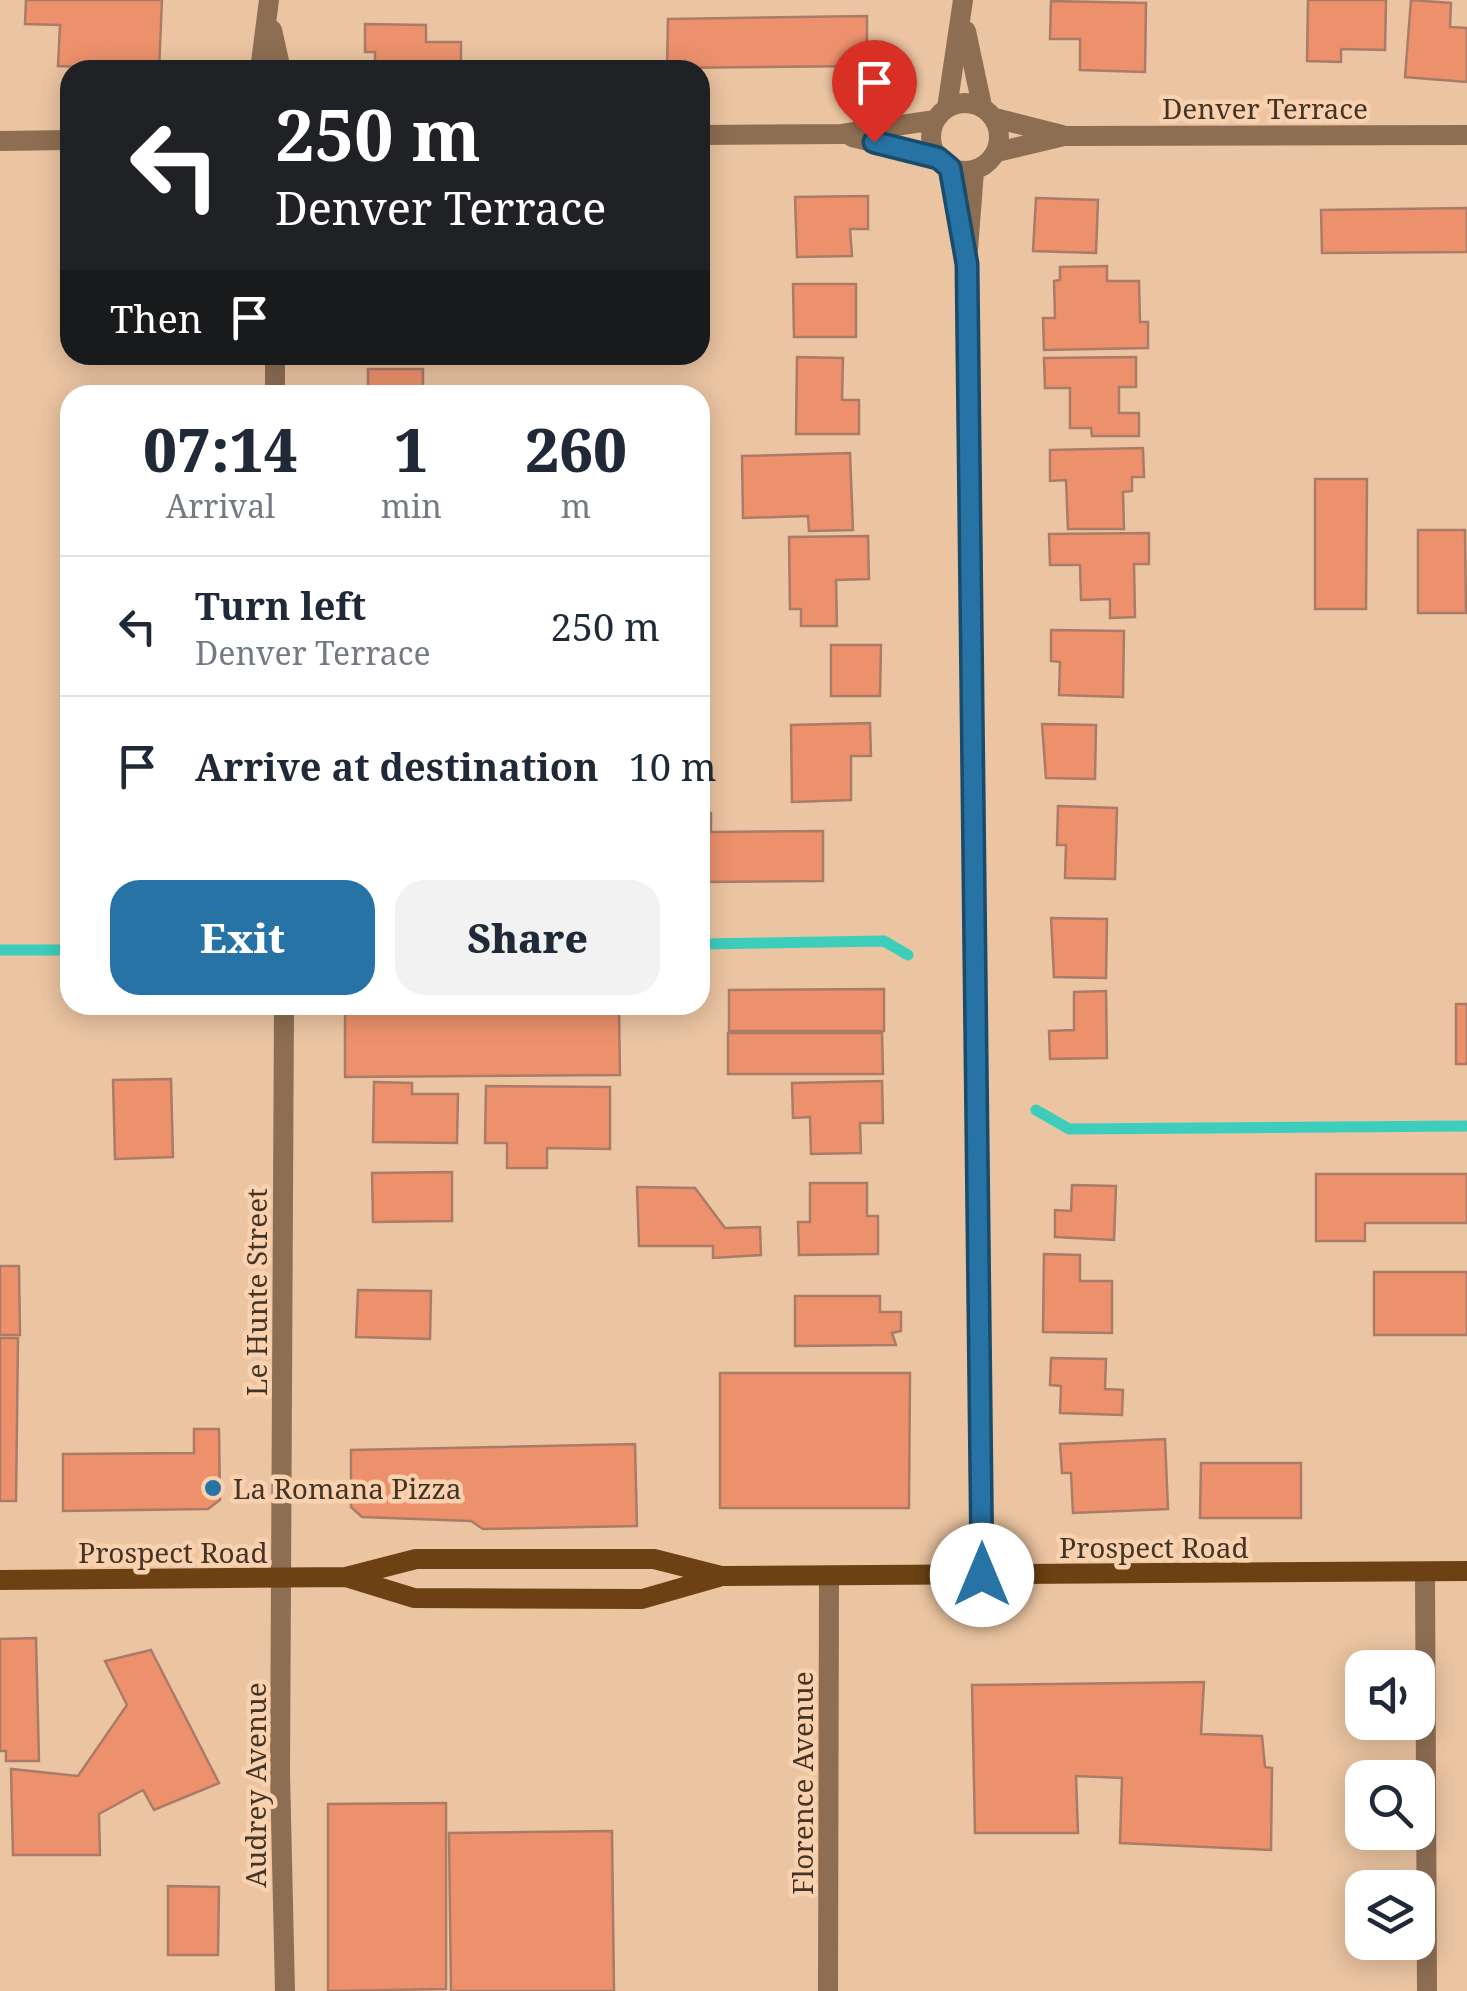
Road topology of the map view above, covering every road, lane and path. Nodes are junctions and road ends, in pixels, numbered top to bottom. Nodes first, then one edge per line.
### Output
1 (269, 9) edge
2 (963, 10) edge
3 (261, 60) edge
4 (280, 60) edge
5 (988, 112) junction
6 (941, 114) junction
7 (842, 134) junction
8 (1467, 134) edge
9 (710, 135) edge
10 (1064, 136) junction
11 (60, 140) edge
12 (0, 141) edge
13 (997, 152) junction
14 (944, 163) junction
15 (974, 171) junction
16 (967, 264) junction
17 (284, 1015) edge
18 (1425, 1572) junction
19 (1467, 1572) edge
20 (982, 1575) junction
21 (720, 1576) junction
22 (829, 1576) junction
23 (346, 1577) junction
24 (284, 1579) junction
25 (0, 1580) edge
26 (285, 1991) edge
27 (828, 1991) edge
28 (1427, 1991) edge

1 - 3 street
1 - 4 street
2 - 5 street
2 - 6 street
5 - 6 street
5 - 10 street, Denver Terrace
5 - 13 street
6 - 7 street
6 - 14 street
7 - 9 street
7 - 14 street
8 - 10 street, Denver Terrace
10 - 13 street, Denver Terrace
11 - 12 street
13 - 15 street
14 - 15 street
14 - 16 street
15 - 16 street
16 - 20 street
17 - 24 street, Le Hunte Street
18 - 19 main road, Prospect Road
18 - 20 main road, Prospect Road
18 - 28 street
20 - 22 main road, Prospect Road
21 - 22 main road, Prospect Road
21 - 23 main road, Prospect Road
21 - 23 main road, Prospect Road
22 - 27 street, Florence Avenue
23 - 24 main road, Prospect Road
24 - 25 main road, Prospect Road
24 - 26 street, Audrey Avenue

